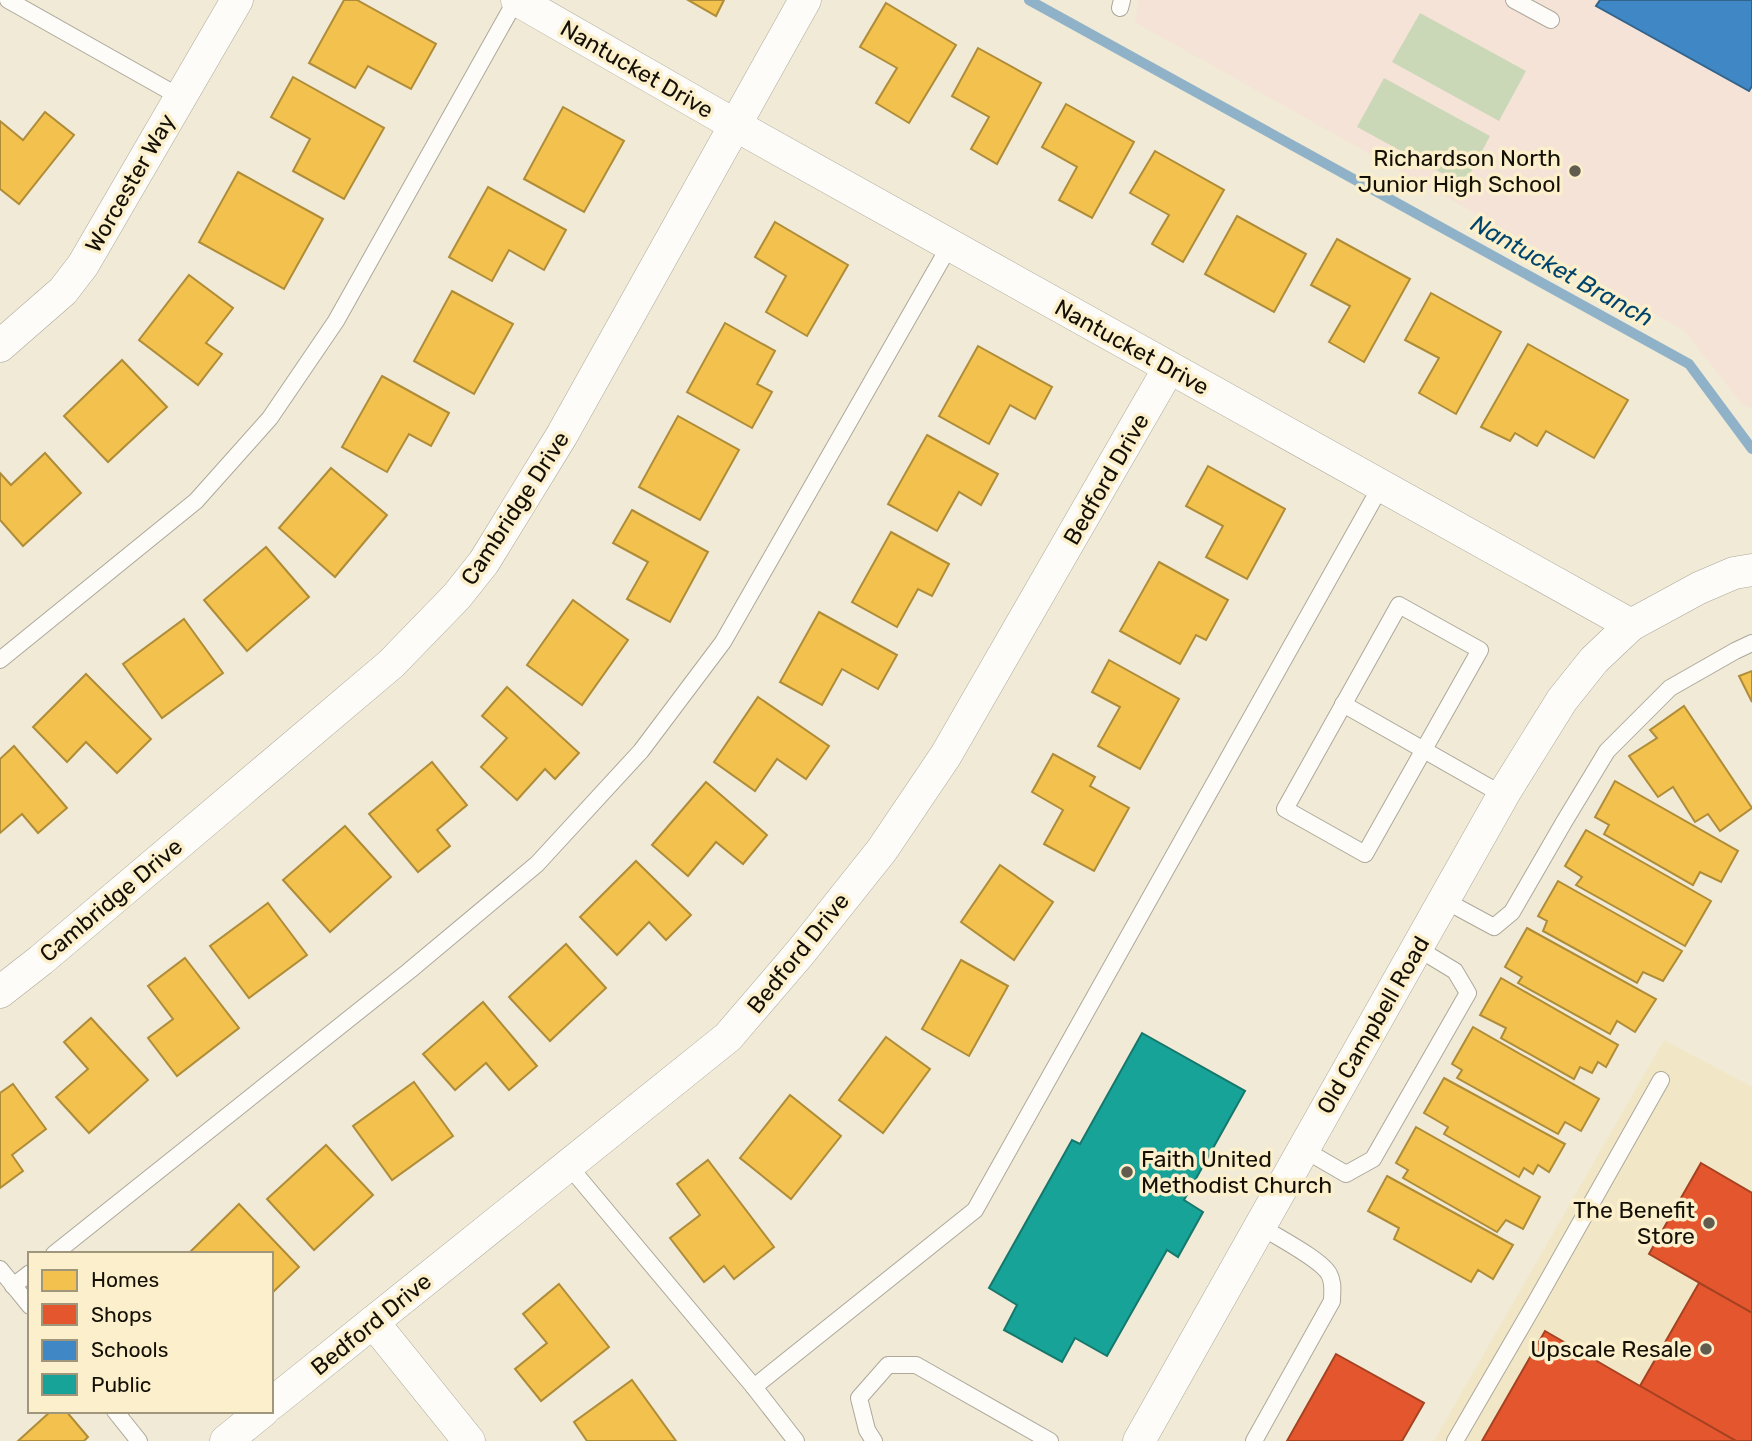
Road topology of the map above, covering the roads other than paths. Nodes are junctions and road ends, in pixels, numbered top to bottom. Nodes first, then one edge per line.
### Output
1 (8, 0) edge
2 (237, 0) edge
3 (517, 0) edge
4 (805, 0) edge
5 (1514, 0) edge
6 (1551, 20) dead end
7 (180, 97) junction
8 (735, 125) junction
9 (950, 245) junction
10 (0, 346) edge
11 (1169, 368) junction
12 (1381, 486) junction
13 (1752, 570) edge
14 (1631, 625) junction
15 (1752, 643) edge
16 (0, 660) edge
17 (1343, 704) junction
18 (1424, 750) junction
19 (1503, 796) junction
20 (1444, 900) junction
21 (1417, 948) junction
22 (0, 992) edge
23 (1661, 1080) dead end
24 (1303, 1149) junction
25 (568, 1166) junction
26 (1259, 1226) junction
27 (57, 1252) edge
28 (0, 1269) edge
29 (28, 1275) edge
30 (13, 1286) junction
31 (28, 1304) edge
32 (373, 1322) junction
33 (754, 1387) junction
34 (273, 1402) edge
35 (117, 1413) edge
36 (260, 1413) edge
37 (1028, 1436) edge
38 (139, 1441) edge
39 (226, 1441) edge
40 (470, 1441) edge
41 (796, 1441) edge
42 (874, 1441) edge
43 (1050, 1441) edge
44 (1139, 1441) edge
45 (1254, 1441) edge
46 (1455, 1441) edge

1 - 7 lane
2 - 7 street, Worcester Way
3 - 8 street, Nantucket Drive
3 - 16 lane
4 - 8 street, Cambridge Drive
5 - 6 lane
7 - 10 street, Worcester Way
8 - 9 street, Nantucket Drive
8 - 22 street, Cambridge Drive
9 - 11 street, Nantucket Drive
9 - 27 lane
11 - 12 street, Nantucket Drive
11 - 25 street, Bedford Drive
12 - 14 street, Nantucket Drive
12 - 33 lane
13 - 14 street
14 - 19 street, Old Campbell Road
15 - 20 lane
17 - 18 lane
17 - 18 lane
17 - 18 lane
18 - 19 lane
19 - 20 street, Old Campbell Road
20 - 21 street, Old Campbell Road
21 - 24 street, Old Campbell Road
21 - 24 lane
23 - 46 lane
24 - 26 street, Old Campbell Road
25 - 32 street, Bedford Drive
25 - 33 lane
26 - 44 street, Old Campbell Road
26 - 45 lane
28 - 30 lane
29 - 30 lane
30 - 31 lane
32 - 34 street, Bedford Drive
32 - 40 street
33 - 41 lane
35 - 38 lane
36 - 39 street
37 - 42 lane
37 - 43 lane

